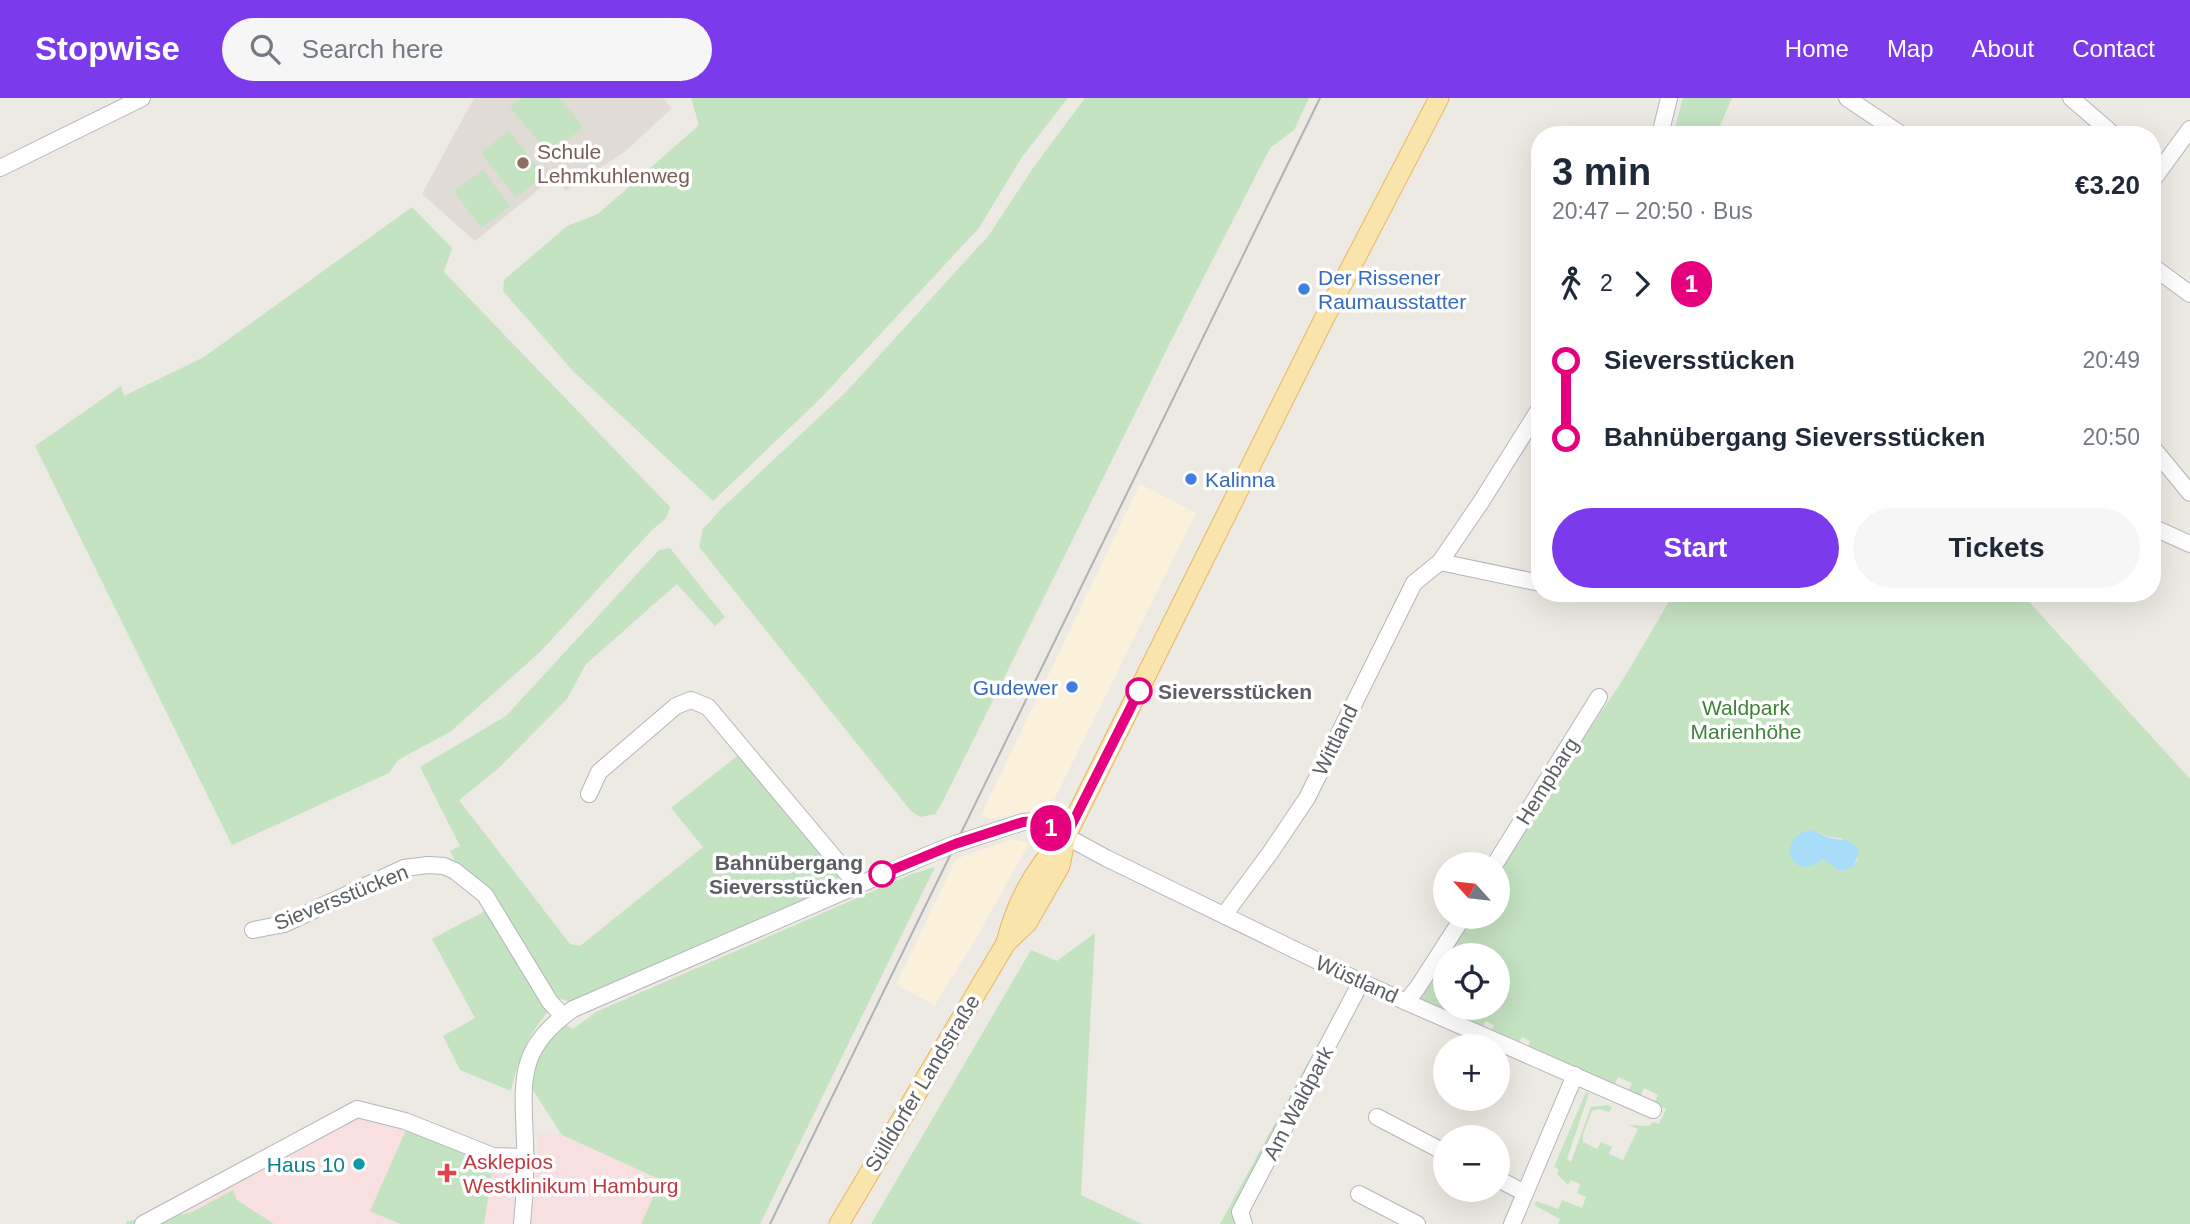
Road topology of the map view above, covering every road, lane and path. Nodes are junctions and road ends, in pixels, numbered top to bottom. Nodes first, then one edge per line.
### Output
1 (142, 98) edge
2 (1439, 98) edge
3 (1669, 98) edge
4 (1847, 98) edge
5 (2071, 98) edge
6 (1662, 126) edge
7 (1889, 126) edge
8 (2104, 126) edge
9 (2190, 129) edge
10 (2161, 166) edge
11 (0, 167) edge
12 (2161, 273) edge
13 (2190, 294) edge
14 (1531, 422) edge
15 (2161, 458) edge
16 (2190, 493) edge
17 (2161, 531) edge
18 (2190, 544) edge
19 (1440, 562) junction
20 (1531, 581) edge
21 (1599, 697) dead end
22 (589, 794) dead end
23 (1066, 836) junction
24 (1503, 852) edge
25 (857, 885) junction
26 (1224, 915) junction
27 (1454, 929) edge
28 (253, 930) dead end
29 (1361, 982) junction
30 (1406, 1002) junction
31 (563, 1016) junction
32 (1575, 1075) junction
33 (1653, 1110) dead end
34 (1377, 1118) dead end
35 (1433, 1146) edge
36 (526, 1157) junction
37 (1510, 1185) edge
38 (1525, 1193) junction
39 (1359, 1194) dead end
40 (143, 1224) edge
41 (522, 1224) edge
42 (839, 1224) edge
43 (1244, 1224) edge
44 (1417, 1224) edge
45 (1512, 1224) edge

1 - 11 street
2 - 23 main road, Sülldorfer Landstraße
3 - 6 street
4 - 7 street
5 - 8 street
9 - 10 street
12 - 13 street
14 - 19 street, Wittland
15 - 16 street
17 - 18 street
19 - 20 street
19 - 26 street, Wittland
21 - 24 street, Hempbarg
22 - 25 street
23 - 25 street
23 - 26 street, Wüstland
23 - 42 main road, Sülldorfer Landstraße
25 - 31 street
26 - 29 street, Wüstland
27 - 30 street
28 - 31 street, Sieversstücken
29 - 30 street, Wüstland
29 - 43 street, Am Waldpark
30 - 32 street, Wüstland
31 - 36 street
32 - 33 street, Wüstland
32 - 38 street
34 - 35 street
36 - 40 street
36 - 41 street
37 - 38 street
38 - 45 street
39 - 44 street

